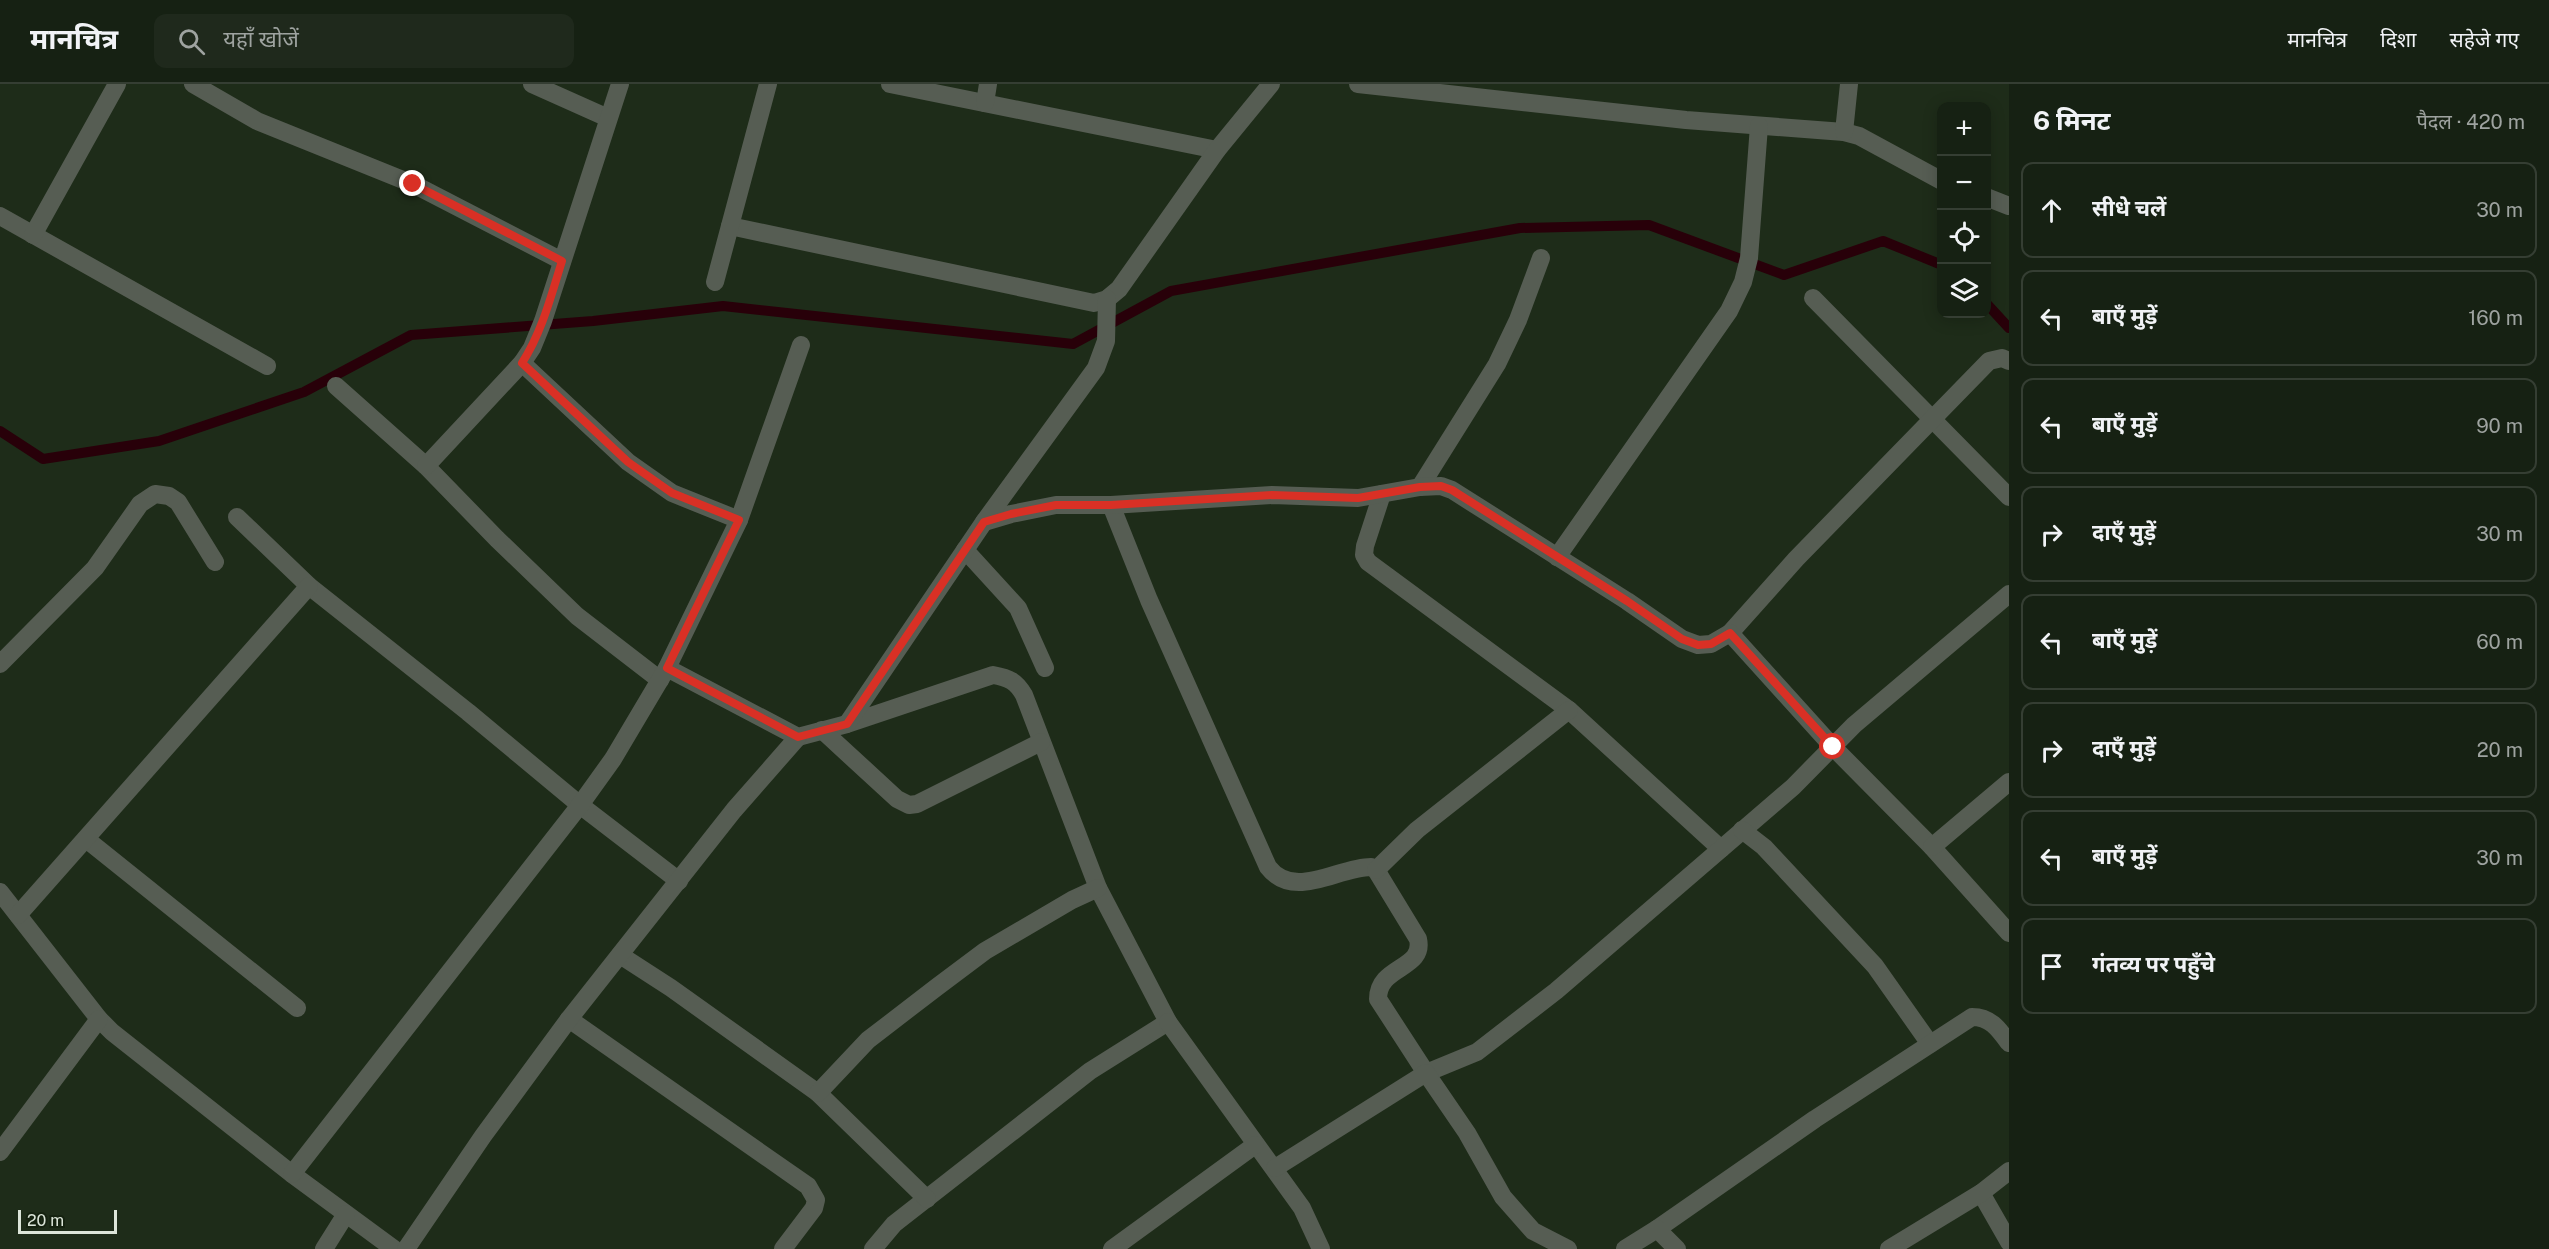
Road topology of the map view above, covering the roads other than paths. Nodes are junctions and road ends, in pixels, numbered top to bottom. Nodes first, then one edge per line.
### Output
1 (117, 84) edge
2 (193, 84) edge
3 (532, 84) edge
4 (620, 84) edge
5 (768, 84) edge
6 (890, 84) edge
7 (988, 84) edge
8 (1271, 84) edge
9 (1358, 84) edge
10 (1849, 84) edge
11 (985, 103) junction
12 (608, 118) junction
13 (1759, 126) junction
14 (1844, 132) junction
15 (1217, 150) junction
16 (1937, 179) edge
17 (1991, 199) edge
18 (2009, 206) edge
19 (0, 216) edge
20 (730, 226) junction
21 (33, 235) junction
22 (1541, 258) dead end
23 (562, 261) junction
24 (716, 282) dead end
25 (1813, 298) dead end
26 (1107, 299) junction
27 (801, 345) dead end
28 (527, 356) junction
29 (2009, 361) edge
30 (267, 366) dead end
31 (336, 386) dead end
32 (1932, 417) junction
33 (426, 466) junction
34 (1420, 487) junction
35 (1382, 495) junction
36 (2009, 497) edge
37 (1111, 505) junction
38 (237, 517) dead end
39 (739, 520) junction
40 (984, 522) junction
41 (965, 550) junction
42 (1557, 557) junction
43 (215, 562) dead end
44 (309, 586) junction
45 (2009, 594) edge
46 (1730, 633) junction
47 (0, 664) edge
48 (1045, 668) dead end
49 (663, 674) junction
50 (1569, 710) junction
51 (847, 724) junction
52 (822, 730) junction
53 (798, 737) junction
54 (1041, 742) junction
55 (1833, 747) junction
56 (2009, 783) edge
57 (580, 805) junction
58 (1742, 830) junction
59 (86, 839) junction
60 (1932, 847) junction
61 (1721, 849) junction
62 (1376, 870) junction
63 (679, 881) junction
64 (1098, 888) junction
65 (0, 892) edge
66 (18, 915) junction
67 (2009, 933) edge
68 (620, 955) junction
69 (297, 1008) dead end
70 (99, 1019) junction
71 (569, 1019) junction
72 (1168, 1022) junction
73 (2009, 1043) edge
74 (1930, 1044) junction
75 (1426, 1073) junction
76 (818, 1093) junction
77 (1255, 1145) junction
78 (0, 1152) edge
79 (1275, 1168) junction
80 (2009, 1171) edge
81 (292, 1174) junction
82 (1981, 1193) junction
83 (927, 1199) junction
84 (346, 1214) junction
85 (1657, 1229) junction
86 (2009, 1242) edge
87 (324, 1249) edge
88 (394, 1249) edge
89 (406, 1249) edge
90 (783, 1249) edge
91 (873, 1249) edge
92 (1112, 1249) edge
93 (1321, 1249) edge
94 (1568, 1249) edge
95 (1625, 1249) edge
96 (1677, 1249) edge
97 (1888, 1249) edge

1 - 21 street
2 - 23 street
3 - 12 street
4 - 12 street
5 - 20 street
6 - 11 street
7 - 11 street
8 - 15 street
9 - 13 street
10 - 14 street
11 - 15 street
12 - 23 street
13 - 14 street
13 - 42 street
14 - 16 street
15 - 26 street
17 - 18 street
19 - 21 street
20 - 24 street
20 - 26 street
21 - 30 street
22 - 34 street
23 - 28 street
25 - 32 street
26 - 40 street
27 - 39 street
28 - 33 street
28 - 39 street
29 - 32 street
31 - 33 street
32 - 36 street
32 - 46 street
33 - 49 street
34 - 35 street
34 - 42 street
35 - 37 street
35 - 50 street
37 - 40 street
37 - 62 street
38 - 44 street
39 - 49 street
40 - 41 street
41 - 48 street
41 - 51 street
42 - 46 street
43 - 47 street
44 - 57 street
44 - 59 street
45 - 55 street
46 - 55 street
49 - 53 street
49 - 57 street
50 - 61 street
50 - 62 street
51 - 52 street
51 - 54 street
52 - 53 street
52 - 54 street
53 - 63 street
54 - 64 street
55 - 58 street
55 - 60 street
56 - 60 street
57 - 63 street
57 - 81 street
58 - 61 street
58 - 74 street
59 - 66 street
59 - 69 street
60 - 67 street
61 - 75 street
62 - 75 street
63 - 68 street
64 - 72 street
64 - 76 street
65 - 66 street
66 - 70 street
68 - 71 street
68 - 76 street
70 - 78 street
70 - 81 street
71 - 89 street
71 - 90 street
72 - 77 street
72 - 83 street
73 - 74 street
74 - 85 street
75 - 79 street
75 - 94 street
76 - 83 street
77 - 79 street
77 - 92 street
79 - 93 street
80 - 82 street
81 - 84 street
82 - 86 street
82 - 97 street
83 - 91 street
84 - 87 street
84 - 88 street
85 - 95 street
85 - 96 street

